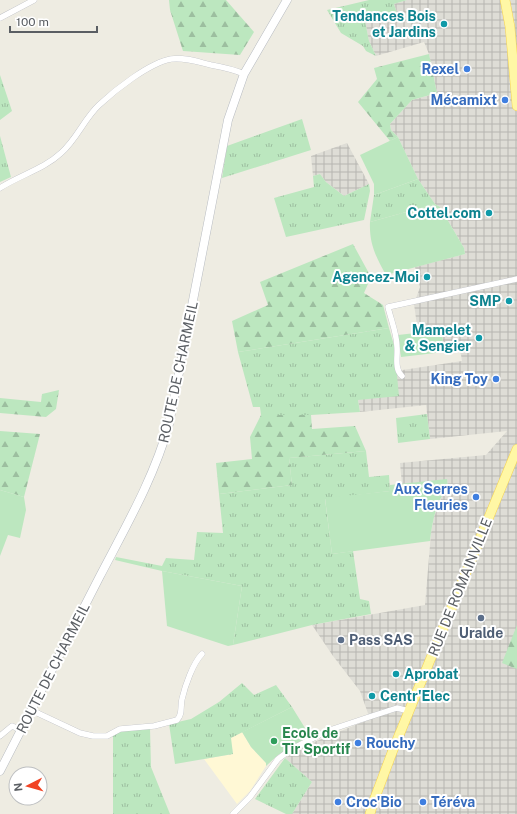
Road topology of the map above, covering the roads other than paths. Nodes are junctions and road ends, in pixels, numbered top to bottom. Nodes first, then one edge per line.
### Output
1 (34, 0) edge
2 (287, 0) edge
3 (505, 0) edge
4 (0, 18) edge
5 (244, 74) junction
6 (517, 106) edge
7 (0, 188) edge
8 (517, 279) edge
9 (402, 376) dead end
10 (517, 449) edge
11 (202, 654) dead end
12 (31, 710) junction
13 (410, 711) junction
14 (21, 730) junction
15 (0, 736) edge
16 (0, 771) edge
17 (233, 814) edge
18 (370, 814) edge

1 - 4 street
2 - 5 main road, ROUTE DE CHARMEIL
3 - 6 main road
5 - 7 street
5 - 12 main road, ROUTE DE CHARMEIL
8 - 9 street
10 - 13 main road, RUE DE ROMAINVILLE
11 - 12 street
12 - 14 main road, ROUTE DE CHARMEIL
13 - 17 street
13 - 18 main road, RUE DE ROMAINVILLE
14 - 15 street
14 - 16 main road, ROUTE DE CHARMEIL

